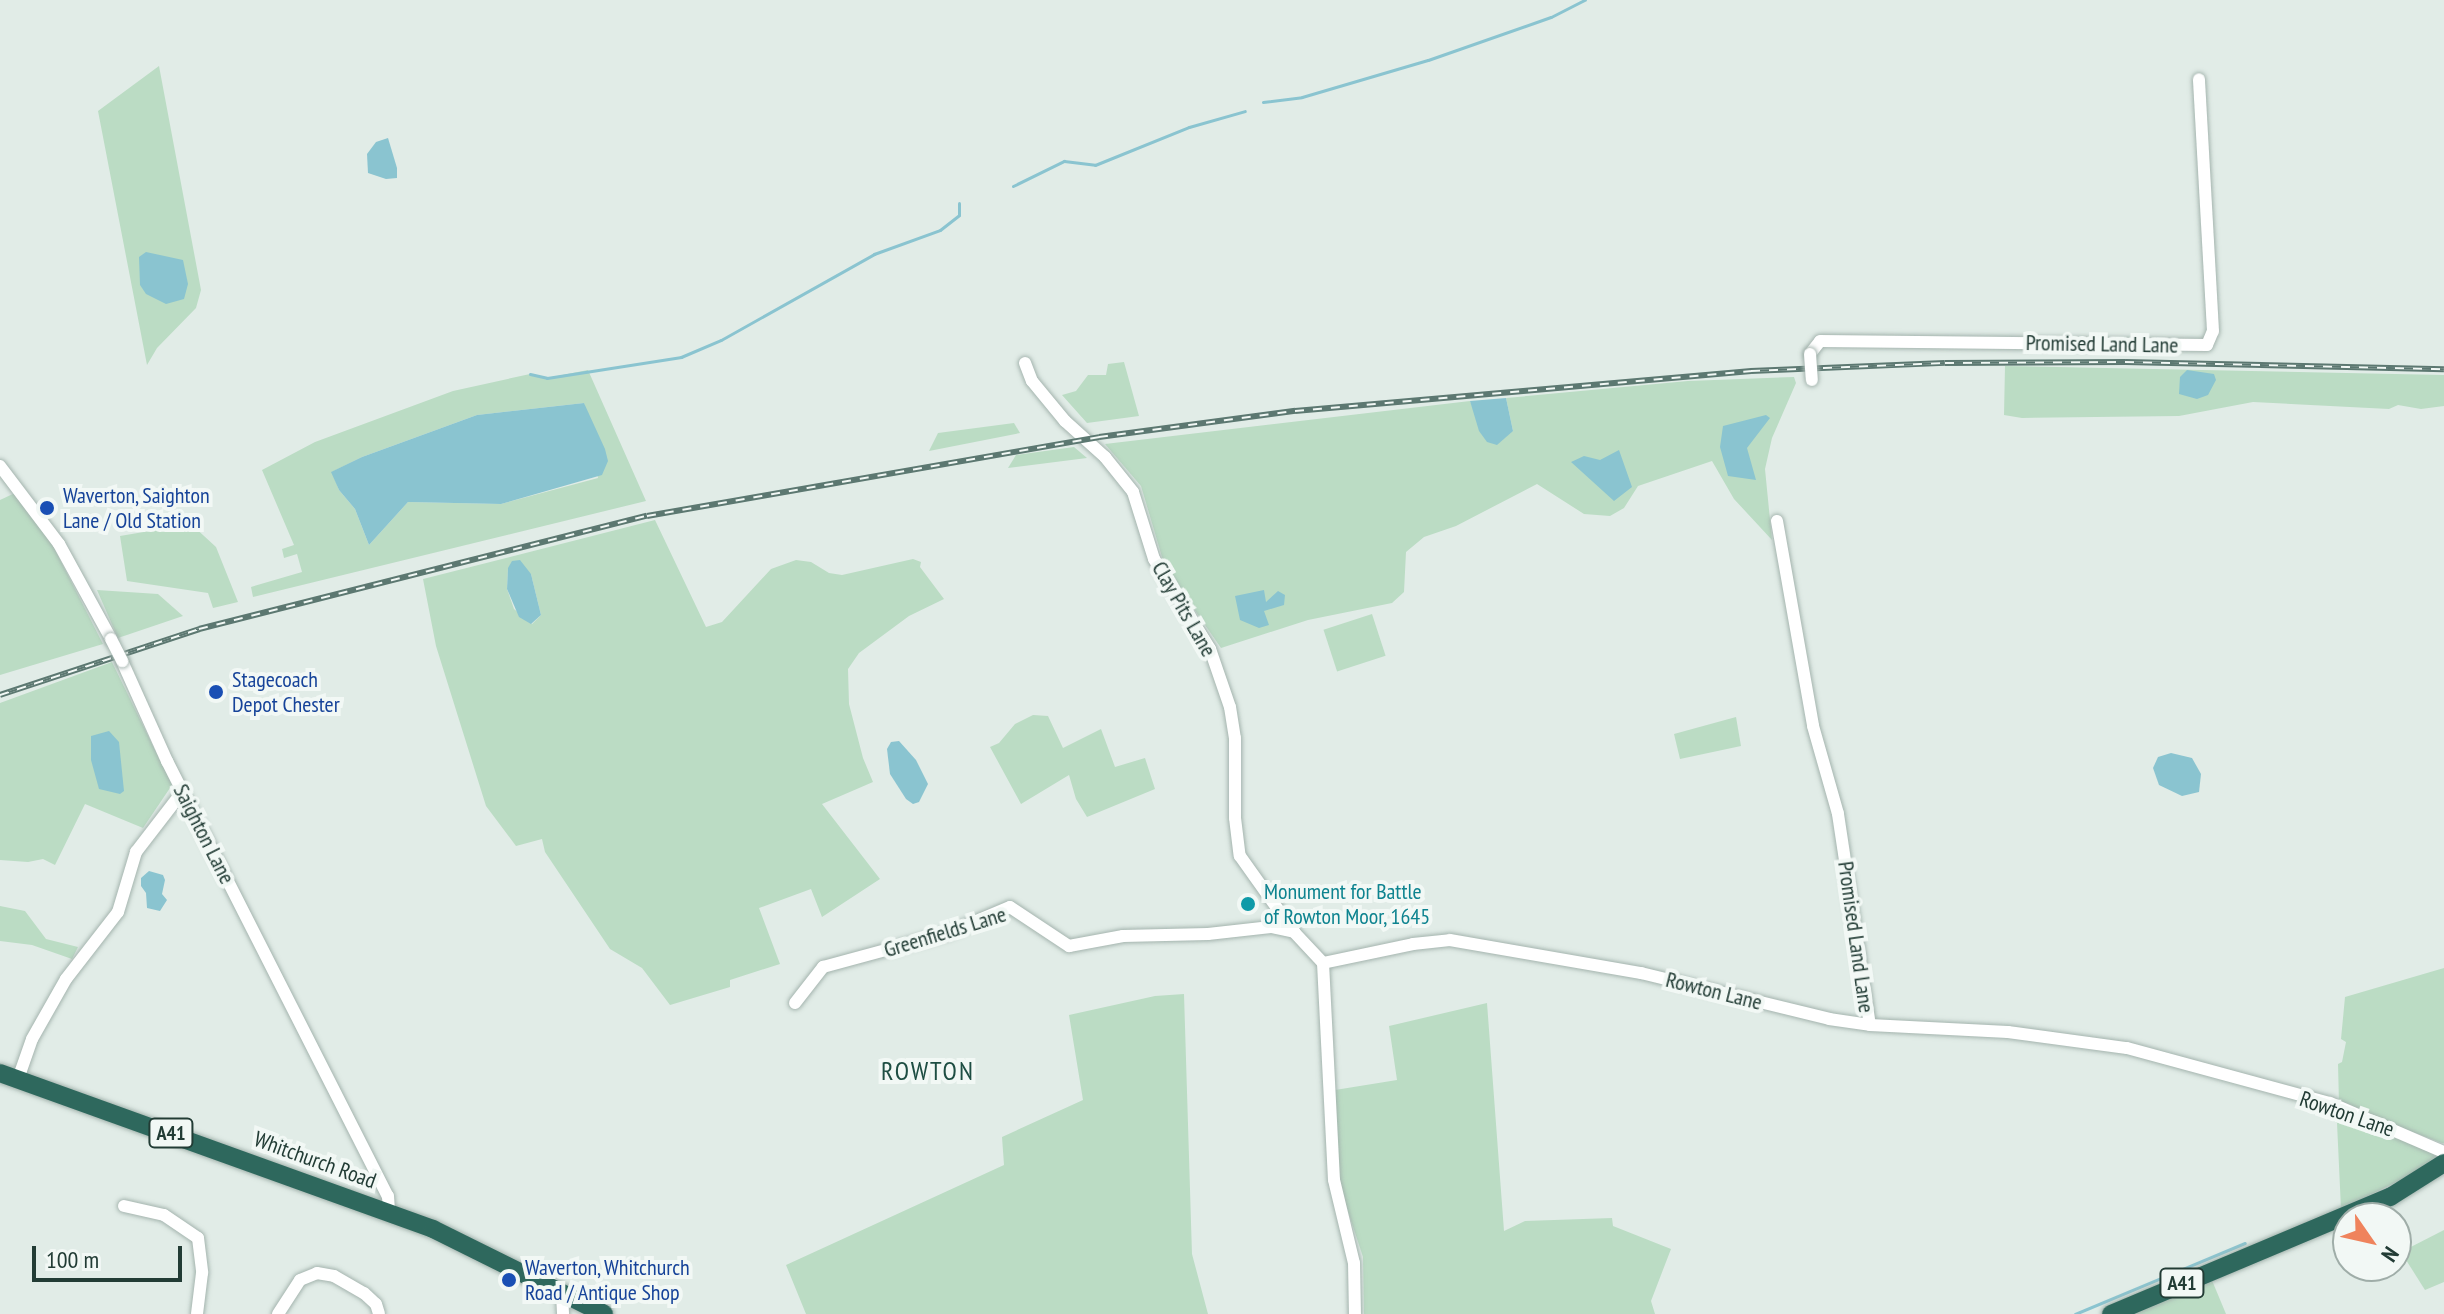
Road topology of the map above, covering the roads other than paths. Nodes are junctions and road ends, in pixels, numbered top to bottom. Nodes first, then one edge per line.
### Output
1 (2199, 79) dead end
2 (1025, 363) dead end
3 (1812, 380) dead end
4 (0, 466) edge
5 (1777, 521) dead end
6 (183, 791) junction
7 (1294, 932) junction
8 (1323, 963) junction
9 (795, 1003) dead end
10 (1870, 1025) junction
11 (9, 1076) edge
12 (2444, 1152) edge
13 (2444, 1163) edge
14 (124, 1206) dead end
15 (389, 1212) junction
16 (562, 1294) junction
17 (197, 1314) edge
18 (278, 1314) edge
19 (379, 1314) edge
20 (563, 1314) edge
21 (604, 1314) edge
22 (1355, 1314) edge
23 (2111, 1314) edge

1 - 3 street, Promised Land Lane, bridge
2 - 7 street, Clay Pits Lane
4 - 6 street, Saighton Lane, bridge
5 - 10 street, Promised Land Lane
6 - 11 street
6 - 15 street, Saighton Lane
7 - 8 street, Clay Pits Lane
7 - 9 street, Greenfields Lane
8 - 10 street, Rowton Lane
8 - 22 street
10 - 12 street, Rowton Lane
11 - 15 highway, Whitchurch Road / A41
13 - 23 highway, A41
14 - 17 street
15 - 16 highway, Whitchurch Road / A41
16 - 20 street
16 - 21 highway, Whitchurch Road / A41
18 - 19 street

